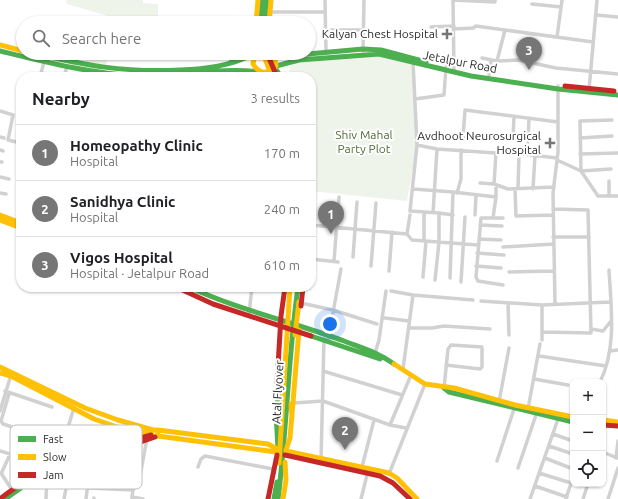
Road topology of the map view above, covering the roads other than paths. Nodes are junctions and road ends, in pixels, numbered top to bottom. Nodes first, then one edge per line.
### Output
1 (258, 0) edge
2 (262, 0) edge
3 (267, 0) edge
4 (271, 0) edge
5 (325, 0) edge
6 (364, 0) edge
7 (494, 0) edge
8 (562, 0) edge
9 (597, 0) edge
10 (532, 4) dead end
11 (561, 7) junction
12 (271, 12) dead end
13 (325, 12) junction
14 (596, 15) junction
15 (257, 16) edge
16 (261, 16) edge
17 (266, 16) edge
18 (270, 16) edge
19 (618, 17) edge
20 (431, 27) dead end
21 (454, 28) junction
22 (325, 30) junction
23 (363, 30) junction
24 (505, 30) junction
25 (557, 37) junction
26 (593, 42) junction
27 (0, 45) edge
28 (16, 49) edge
29 (0, 51) edge
30 (363, 51) junction
31 (326, 53) junction
32 (316, 54) edge
33 (16, 55) edge
34 (316, 55) edge
35 (482, 58) dead end
36 (36, 60) edge
37 (54, 60) edge
38 (235, 60) edge
39 (243, 60) edge
40 (254, 60) edge
41 (266, 60) edge
42 (270, 60) edge
43 (276, 60) edge
44 (292, 60) edge
45 (413, 60) junction
46 (491, 60) junction
47 (497, 61) junction
48 (44, 62) junction
49 (67, 64) junction
50 (229, 65) junction
51 (276, 67) junction
52 (446, 69) junction
53 (454, 70) junction
54 (591, 71) junction
55 (41, 72) edge
56 (65, 72) edge
57 (147, 72) edge
58 (195, 72) edge
59 (204, 72) edge
60 (253, 72) edge
61 (261, 72) edge
62 (267, 72) edge
63 (270, 72) edge
64 (275, 72) edge
65 (278, 72) edge
66 (618, 74) edge
67 (489, 75) junction
68 (558, 88) junction
69 (589, 91) junction
70 (618, 92) edge
71 (618, 95) edge
72 (415, 99) junction
73 (0, 111) edge
74 (514, 116) junction
75 (528, 118) junction
76 (612, 120) dead end
77 (558, 122) junction
78 (434, 134) dead end
79 (612, 136) dead end
80 (463, 137) junction
81 (580, 138) junction
82 (16, 142) edge
83 (528, 142) dead end
84 (417, 145) junction
85 (437, 149) junction
86 (461, 150) junction
87 (506, 152) dead end
88 (519, 153) junction
89 (618, 153) edge
90 (580, 154) junction
91 (535, 155) junction
92 (557, 159) junction
93 (611, 169) dead end
94 (580, 171) junction
95 (0, 176) edge
96 (9, 179) dead end
97 (609, 181) dead end
98 (480, 183) dead end
99 (495, 184) junction
100 (554, 187) junction
101 (412, 188) junction
102 (517, 189) junction
103 (533, 189) junction
104 (434, 191) junction
105 (453, 192) junction
106 (0, 193) edge
107 (457, 193) junction
108 (6, 194) dead end
109 (476, 195) junction
110 (609, 196) junction
111 (618, 196) edge
112 (496, 197) junction
113 (339, 198) dead end
114 (356, 202) dead end
115 (376, 203) dead end
116 (553, 209) junction
117 (424, 212) junction
118 (433, 213) junction
119 (439, 214) junction
120 (0, 215) edge
121 (410, 215) dead end
122 (453, 215) junction
123 (475, 215) dead end
124 (553, 215) junction
125 (465, 217) dead end
126 (493, 218) junction
127 (503, 218) dead end
128 (0, 220) edge
129 (16, 221) edge
130 (316, 225) edge
131 (480, 225) junction
132 (16, 226) edge
133 (502, 226) dead end
134 (336, 227) junction
135 (354, 229) junction
136 (373, 230) junction
137 (392, 232) junction
138 (408, 234) junction
139 (553, 236) junction
140 (588, 236) junction
141 (479, 239) junction
142 (501, 240) dead end
143 (425, 241) junction
144 (439, 242) junction
145 (452, 244) junction
146 (464, 244) junction
147 (554, 244) junction
148 (478, 246) junction
149 (503, 247) dead end
150 (477, 253) junction
151 (504, 255) dead end
152 (353, 257) dead end
153 (316, 259) edge
154 (334, 261) junction
155 (338, 262) dead end
156 (371, 266) dead end
157 (476, 266) junction
158 (501, 268) dead end
159 (341, 269) dead end
160 (609, 270) dead end
161 (388, 271) dead end
162 (553, 271) junction
163 (509, 272) dead end
164 (423, 277) dead end
165 (450, 278) dead end
166 (435, 280) dead end
167 (461, 282) dead end
168 (503, 285) dead end
169 (386, 291) dead end
170 (390, 291) dead end
171 (190, 292) edge
172 (200, 292) edge
173 (251, 292) edge
174 (284, 292) edge
175 (297, 292) edge
176 (297, 292) edge
177 (302, 292) edge
178 (290, 294) joint
179 (413, 295) junction
180 (473, 300) dead end
181 (481, 300) dead end
182 (591, 302) junction
183 (610, 302) junction
184 (301, 303) junction
185 (508, 303) junction
186 (555, 304) junction
187 (542, 305) junction
188 (333, 310) junction
189 (249, 312) junction
190 (385, 318) dead end
191 (409, 321) junction
192 (611, 322) junction
193 (281, 323) junction
194 (377, 324) dead end
195 (408, 328) junction
196 (490, 329) dead end
197 (299, 330) junction
198 (591, 330) junction
199 (542, 332) junction
200 (508, 335) dead end
201 (327, 338) junction
202 (542, 340) dead end
203 (540, 344) dead end
204 (509, 348) dead end
205 (618, 350) edge
206 (610, 351) junction
207 (375, 353) junction
208 (539, 356) junction
209 (392, 363) junction
210 (446, 365) junction
211 (606, 366) junction
212 (0, 367) edge
213 (403, 369) junction
214 (323, 371) junction
215 (0, 373) edge
216 (12, 374) junction
217 (411, 375) junction
218 (534, 379) junction
219 (601, 379) edge
220 (425, 384) junction
221 (568, 385) dead end
222 (444, 388) junction
223 (8, 393) junction
224 (402, 395) junction
225 (323, 401) junction
226 (499, 403) junction
227 (52, 407) dead end
228 (74, 408) junction
229 (514, 409) junction
230 (527, 410) junction
231 (0, 411) edge
232 (536, 415) junction
233 (276, 417) junction
234 (292, 417) junction
235 (570, 417) edge
236 (558, 419) junction
237 (374, 420) junction
238 (606, 420) edge
239 (570, 421) edge
240 (618, 422) edge
241 (69, 425) edge
242 (116, 425) edge
243 (125, 425) edge
244 (390, 425) junction
245 (606, 425) edge
246 (10, 426) edge
247 (618, 426) edge
248 (406, 428) junction
249 (142, 431) edge
250 (142, 433) edge
251 (553, 434) junction
252 (152, 435) junction
253 (142, 438) edge
254 (142, 439) edge
255 (570, 441) edge
256 (618, 441) edge
257 (549, 446) junction
258 (0, 451) edge
259 (277, 451) junction
260 (285, 453) junction
261 (570, 453) edge
262 (10, 454) joint
263 (606, 454) edge
264 (545, 458) junction
265 (617, 459) edge
266 (321, 460) junction
267 (497, 460) dead end
268 (198, 467) dead end
269 (362, 467) junction
270 (518, 468) dead end
271 (570, 468) edge
272 (618, 468) edge
273 (273, 469) junction
274 (142, 471) edge
275 (368, 471) junction
276 (1, 473) edge
277 (389, 473) junction
278 (540, 473) junction
279 (387, 479) junction
280 (570, 483) edge
281 (535, 486) junction
282 (570, 486) edge
283 (10, 487) edge
284 (587, 487) edge
285 (46, 489) edge
286 (65, 489) edge
287 (88, 489) edge
288 (114, 489) edge
289 (12, 490) joint
290 (133, 490) joint
291 (132, 498) edge
292 (566, 498) edge
293 (0, 499) edge
294 (5, 499) edge
295 (46, 499) edge
296 (64, 499) edge
297 (86, 499) edge
298 (143, 499) edge
299 (268, 499) edge
300 (274, 499) edge
301 (278, 499) edge
302 (283, 499) edge
303 (361, 499) edge
304 (410, 499) edge
305 (417, 499) edge
306 (530, 499) edge
307 (583, 499) edge
308 (608, 499) edge

1 - 15 main road
2 - 16 main road
3 - 17 main road
4 - 18 main road
5 - 13 street
6 - 23 street
7 - 21 street
8 - 11 street
9 - 14 street
10 - 11 street
11 - 25 street
12 - 13 street
13 - 22 street
14 - 19 street
14 - 26 street
20 - 21 street
21 - 24 street
21 - 53 street
22 - 23 street
22 - 31 street
23 - 30 street
24 - 25 street
24 - 47 street
25 - 26 street
26 - 54 street
27 - 28 main road
29 - 33 main road
30 - 31 main road, Jetalpur Road
30 - 34 main road, Jetalpur Road
30 - 45 main road, Jetalpur Road
31 - 32 main road, Jetalpur Road
35 - 46 street
36 - 48 main road
37 - 49 main road
38 - 50 main road
39 - 50 main road
40 - 61 main road
41 - 63 main road
42 - 64 main road
43 - 51 main road
44 - 51 main road
45 - 52 main road, Jetalpur Road
45 - 72 street
46 - 47 street
46 - 67 street
47 - 54 street
48 - 49 main road
48 - 55 street
49 - 56 street
49 - 57 main road
50 - 58 main road
51 - 62 main road
51 - 65 main road
52 - 53 main road, Jetalpur Road
52 - 72 street
53 - 67 main road, Jetalpur Road
53 - 68 main road, Jetalpur Road
54 - 66 street
54 - 69 street
59 - 60 main road
67 - 68 main road, Jetalpur Road
68 - 69 main road, Jetalpur Road
68 - 77 street
69 - 70 main road, Jetalpur Road
69 - 71 main road, Jetalpur Road
72 - 84 street
73 - 82 street
74 - 75 street
74 - 80 street
74 - 80 street
75 - 77 street
75 - 83 street
76 - 81 street
77 - 92 street
78 - 80 street
79 - 81 street
81 - 90 street
84 - 85 street
84 - 101 street
85 - 86 street
85 - 104 street
86 - 99 street
86 - 107 street
87 - 88 street
88 - 91 street
88 - 102 street
89 - 90 street
90 - 94 street
91 - 92 street
91 - 103 street
92 - 94 street
92 - 100 street
93 - 94 street
94 - 110 street
95 - 96 street
97 - 110 street
98 - 99 street
99 - 102 street
99 - 112 street
100 - 103 street
100 - 116 street
101 - 104 street
101 - 117 street
102 - 103 street
102 - 124 street
104 - 105 street
104 - 118 street
105 - 107 street
105 - 122 street
106 - 108 street
107 - 109 street
109 - 112 street
109 - 123 street
110 - 111 street
112 - 126 street
113 - 134 street
114 - 135 street
115 - 136 street
116 - 124 street
116 - 140 street
117 - 118 street
117 - 143 street
118 - 119 street
119 - 122 street
119 - 144 street
120 - 129 main road
121 - 138 street
122 - 145 street
124 - 139 street
125 - 146 street
126 - 127 street
126 - 131 street
128 - 132 main road
130 - 134 street
131 - 133 street
131 - 141 street
134 - 135 street
134 - 154 street
135 - 136 street
135 - 152 street
136 - 137 street
136 - 156 street
137 - 138 street
137 - 161 street
138 - 143 street
139 - 140 street
139 - 147 street
140 - 182 street
141 - 142 street
141 - 148 street
143 - 144 street
143 - 164 street
144 - 145 street
144 - 166 street
145 - 146 street
145 - 165 street
146 - 148 street
146 - 167 street
147 - 149 street
147 - 162 street
148 - 150 street
150 - 151 street
150 - 157 street
153 - 154 street
154 - 155 street
157 - 158 street
157 - 168 street
159 - 188 street
160 - 183 street
162 - 163 street
162 - 186 street
169 - 207 street
170 - 179 street
171 - 189 main road
172 - 189 main road
173 - 189 street
174 - 193 main road
175 - 234 main road
176 - 301 main road, Atal Flyover
177 - 184 main road
178 - 233 main road
178 - 300 main road, Atal Flyover
179 - 180 street
179 - 191 street
181 - 185 street
182 - 183 street
182 - 186 street
182 - 198 street
183 - 192 street
184 - 188 street
184 - 197 main road
185 - 187 street
185 - 200 street
186 - 187 street
187 - 199 street
188 - 194 street
188 - 201 street
189 - 193 main road
190 - 191 street
191 - 195 street
192 - 198 street
192 - 206 street
193 - 197 main road
193 - 233 main road
195 - 196 street
195 - 213 street
197 - 201 main road
197 - 225 street
197 - 234 main road
198 - 199 street
199 - 202 street
201 - 207 main road
201 - 209 main road
201 - 214 street
203 - 208 street
204 - 226 street
205 - 206 street
206 - 211 street
207 - 209 main road
208 - 211 street
208 - 218 street
209 - 213 main road
210 - 210 street
210 - 222 street
211 - 219 street
212 - 216 main road
213 - 217 main road
214 - 224 street
214 - 225 street
215 - 216 main road
216 - 223 street
216 - 228 main road
216 - 243 main road
217 - 220 main road
217 - 224 street
218 - 221 street
218 - 230 street
220 - 222 main road
220 - 248 street
222 - 226 main road
223 - 227 street
223 - 231 street
223 - 246 street
224 - 244 street
225 - 237 street
225 - 266 street
226 - 229 main road
226 - 230 main road
228 - 241 street
228 - 242 main road
229 - 230 main road
229 - 267 street
230 - 232 main road
230 - 235 main road
232 - 236 main road
232 - 270 street
233 - 259 main road
234 - 260 main road
236 - 239 main road
236 - 251 street
237 - 244 street
237 - 269 street
238 - 240 main road
244 - 248 street
245 - 247 main road
248 - 277 street
249 - 252 main road
250 - 252 main road
251 - 255 street
251 - 257 street
252 - 253 main road
252 - 254 main road
252 - 259 main road
252 - 274 street
256 - 265 street
257 - 261 street
257 - 264 street
258 - 262 street
259 - 260 main road
259 - 260 main road
259 - 273 main road
260 - 266 main road
260 - 275 main road
260 - 302 main road
262 - 276 street
263 - 265 street
264 - 271 street
264 - 278 street
266 - 269 main road
268 - 273 street
269 - 275 main road
272 - 308 street
273 - 299 main road
275 - 277 main road
275 - 279 main road
275 - 303 street
276 - 283 street
277 - 279 street
277 - 305 main road
278 - 280 street
278 - 281 street
279 - 304 main road
281 - 292 street
281 - 306 street
282 - 292 street
284 - 307 street
285 - 295 street
286 - 296 street
287 - 297 street
288 - 290 street
289 - 293 main road
289 - 294 main road
290 - 291 street
291 - 298 street

